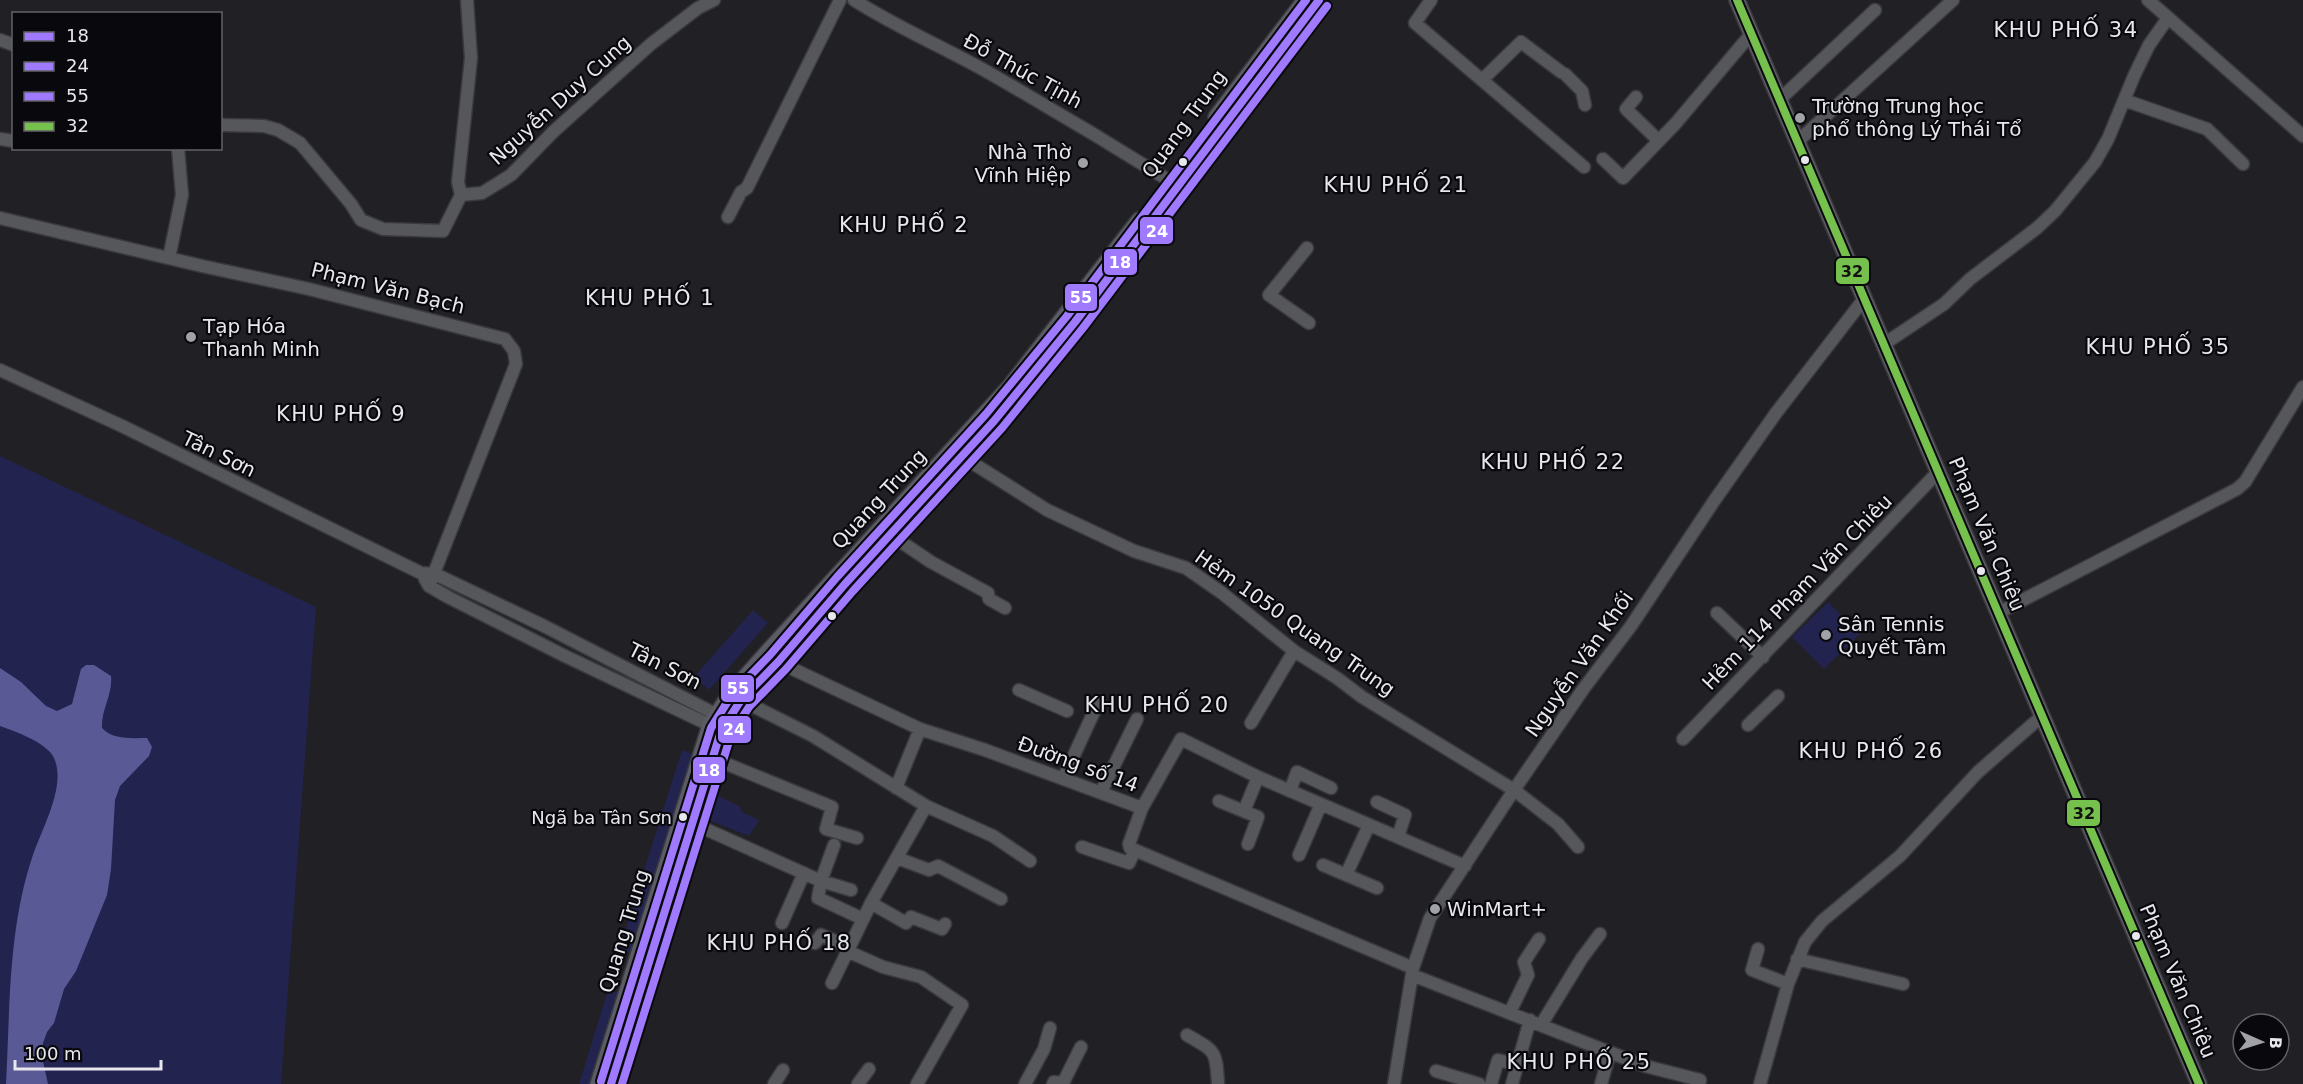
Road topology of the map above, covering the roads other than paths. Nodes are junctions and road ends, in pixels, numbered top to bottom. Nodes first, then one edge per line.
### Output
1 (466, 0) edge
2 (714, 0) edge
3 (840, 0) edge
4 (854, 0) edge
5 (1305, 0) edge
6 (1319, 0) edge
7 (1431, 0) edge
8 (1737, 0) edge
9 (1953, 0) edge
10 (2148, 0) edge
11 (1875, 10) dead end
12 (2168, 18) junction
13 (1751, 34) junction
14 (1482, 80) junction
15 (1636, 97) dead end
16 (1779, 100) junction
17 (2124, 100) junction
18 (1585, 105) dead end
19 (222, 125) edge
20 (1216, 125) junction
21 (2303, 136) edge
22 (1659, 141) junction
23 (1797, 142) junction
24 (178, 150) edge
25 (1603, 159) dead end
26 (2243, 164) dead end
27 (1584, 167) dead end
28 (1170, 181) junction
29 (461, 195) junction
30 (0, 218) edge
31 (728, 218) dead end
32 (1307, 248) dead end
33 (169, 258) junction
34 (1864, 299) junction
35 (1309, 323) dead end
36 (1884, 345) junction
37 (0, 370) edge
38 (2303, 387) edge
39 (990, 418) junction
40 (958, 454) junction
41 (1938, 472) junction
42 (891, 535) junction
43 (421, 573) junction
44 (435, 574) junction
45 (429, 586) junction
46 (1005, 608) dead end
47 (1717, 613) dead end
48 (1998, 613) junction
49 (1294, 651) junction
50 (1763, 657) junction
51 (778, 662) junction
52 (1018, 690) dead end
53 (1778, 696) dead end
54 (741, 700) junction
55 (1099, 700) dead end
56 (1067, 711) dead end
57 (2042, 716) junction
58 (1137, 719) dead end
59 (719, 723) junction
60 (1251, 723) dead end
61 (1748, 725) dead end
62 (920, 729) junction
63 (1683, 738) dead end
64 (712, 758) junction
65 (1258, 777) junction
66 (1063, 779) junction
67 (896, 788) junction
68 (1331, 788) dead end
69 (1514, 790) junction
70 (1290, 791) junction
71 (1101, 792) junction
72 (1219, 801) dead end
73 (1377, 802) dead end
74 (1321, 804) junction
75 (926, 806) junction
76 (1143, 808) junction
77 (1244, 811) junction
78 (692, 823) junction
79 (1369, 825) junction
80 (1398, 837) junction
81 (858, 838) dead end
82 (834, 844) dead end
83 (1248, 844) dead end
84 (1082, 847) dead end
85 (1578, 847) dead end
86 (1135, 850) junction
87 (1299, 855) dead end
88 (897, 858) junction
89 (1030, 861) dead end
90 (1323, 865) dead end
91 (1465, 866) junction
92 (804, 873) junction
93 (1346, 875) junction
94 (821, 881) junction
95 (1377, 888) dead end
96 (851, 890) dead end
97 (1001, 899) dead end
98 (871, 903) junction
99 (863, 919) junction
100 (782, 923) dead end
101 (945, 924) dead end
102 (1600, 934) dead end
103 (1539, 939) dead end
104 (816, 943) dead end
105 (848, 949) junction
106 (1758, 950) dead end
107 (1797, 959) junction
108 (1412, 972) junction
109 (638, 977) junction
110 (832, 983) dead end
111 (1788, 984) junction
112 (1903, 984) dead end
113 (1510, 1012) junction
114 (1536, 1022) junction
115 (1050, 1028) dead end
116 (1187, 1035) dead end
117 (1081, 1047) dead end
118 (1610, 1053) junction
119 (1518, 1065) junction
120 (869, 1069) dead end
121 (783, 1070) dead end
122 (1436, 1071) dead end
123 (1699, 1082) edge
124 (603, 1083) edge
125 (920, 1083) edge
126 (774, 1084) edge
127 (858, 1084) edge
128 (1025, 1084) edge
129 (1053, 1084) edge
130 (1218, 1084) edge
131 (1394, 1084) edge
132 (1479, 1084) edge
133 (1491, 1084) edge
134 (1512, 1084) edge
135 (1600, 1084) edge
136 (1760, 1084) edge
137 (2199, 1084) edge

1 - 29 street
2 - 29 street, Nguyễn Duy Cung
3 - 31 street
4 - 28 street, Đỗ Thúc Tịnh
5 - 20 main road, Quang Trung
6 - 20 main road, Quang Trung
7 - 14 street
8 - 13 main road, Phạm Văn Chiêu
9 - 23 street
10 - 12 street
11 - 16 street
12 - 17 street
12 - 21 street
13 - 16 main road, Phạm Văn Chiêu
13 - 22 street
14 - 18 street
14 - 27 street
15 - 22 street
16 - 23 main road, Phạm Văn Chiêu
17 - 26 street
17 - 36 street
19 - 29 street
20 - 28 main road, Quang Trung
20 - 39 main road, Quang Trung
22 - 25 street
23 - 34 main road, Phạm Văn Chiêu
24 - 33 street
28 - 39 main road, Quang Trung
30 - 33 street, Phạm Văn Bạch
32 - 35 street
33 - 44 street, Phạm Văn Bạch
34 - 36 main road, Phạm Văn Chiêu
34 - 69 street, Nguyễn Văn Khối
36 - 41 main road, Phạm Văn Chiêu
37 - 43 street, Tân Sơn
38 - 48 street
39 - 40 main road, Quang Trung
40 - 42 main road, Quang Trung
40 - 49 street, Hẻm 1050 Quang Trung
40 - 59 main road, Quang Trung
41 - 48 main road, Phạm Văn Chiêu
41 - 50 street, Hẻm 114 Phạm Văn Chiêu
42 - 46 street
42 - 51 main road, Quang Trung
43 - 44 street, Tân Sơn
43 - 45 street
44 - 45 street, Phạm Văn Bạch
44 - 59 street, Tân Sơn
45 - 59 street, Tân Sơn
47 - 50 street
48 - 57 main road, Phạm Văn Chiêu
49 - 60 street
49 - 69 street, Hẻm 1050 Quang Trung
50 - 63 street, Hẻm 114 Phạm Văn Chiêu
51 - 54 main road, Quang Trung
51 - 62 street, Đường số 14
52 - 56 street
53 - 61 street
54 - 59 main road, Quang Trung
54 - 67 street
55 - 66 street
57 - 107 street
57 - 137 main road, Phạm Văn Chiêu
58 - 71 street
59 - 64 main road, Quang Trung
59 - 109 main road, Quang Trung
62 - 66 street, Đường số 14
62 - 67 street
64 - 78 main road, Quang Trung
64 - 81 street
65 - 70 street
65 - 76 street
65 - 77 street
66 - 71 street, Đường số 14
67 - 75 street
68 - 70 street
69 - 85 street, Hẻm 1050 Quang Trung
69 - 91 street, Nguyễn Văn Khối
70 - 74 street
71 - 76 street, Đường số 14
72 - 77 street
73 - 80 street
74 - 79 street
74 - 87 street
75 - 88 street
75 - 89 street
76 - 86 street, Đường số 14
77 - 83 street
78 - 92 street
78 - 109 main road, Quang Trung
79 - 80 street
79 - 93 street
80 - 91 street
82 - 94 street
84 - 86 street
86 - 108 street
88 - 97 street
88 - 98 street
90 - 93 street
91 - 108 street, Nguyễn Văn Khối
92 - 94 street
92 - 100 street
93 - 95 street
94 - 96 street
94 - 99 street
98 - 99 street
98 - 101 street
99 - 105 street
102 - 114 street
103 - 113 street
104 - 105 street
105 - 110 street
105 - 125 street
106 - 111 street
107 - 111 street
107 - 112 street
108 - 113 street
108 - 131 street, Nguyễn Văn Khối
109 - 124 main road, Quang Trung
111 - 136 street
113 - 114 street
114 - 118 street
114 - 119 street
115 - 128 street
116 - 130 street
117 - 129 street
118 - 123 street
118 - 135 street
119 - 133 street
119 - 134 street
120 - 127 street
121 - 126 street
122 - 132 street

